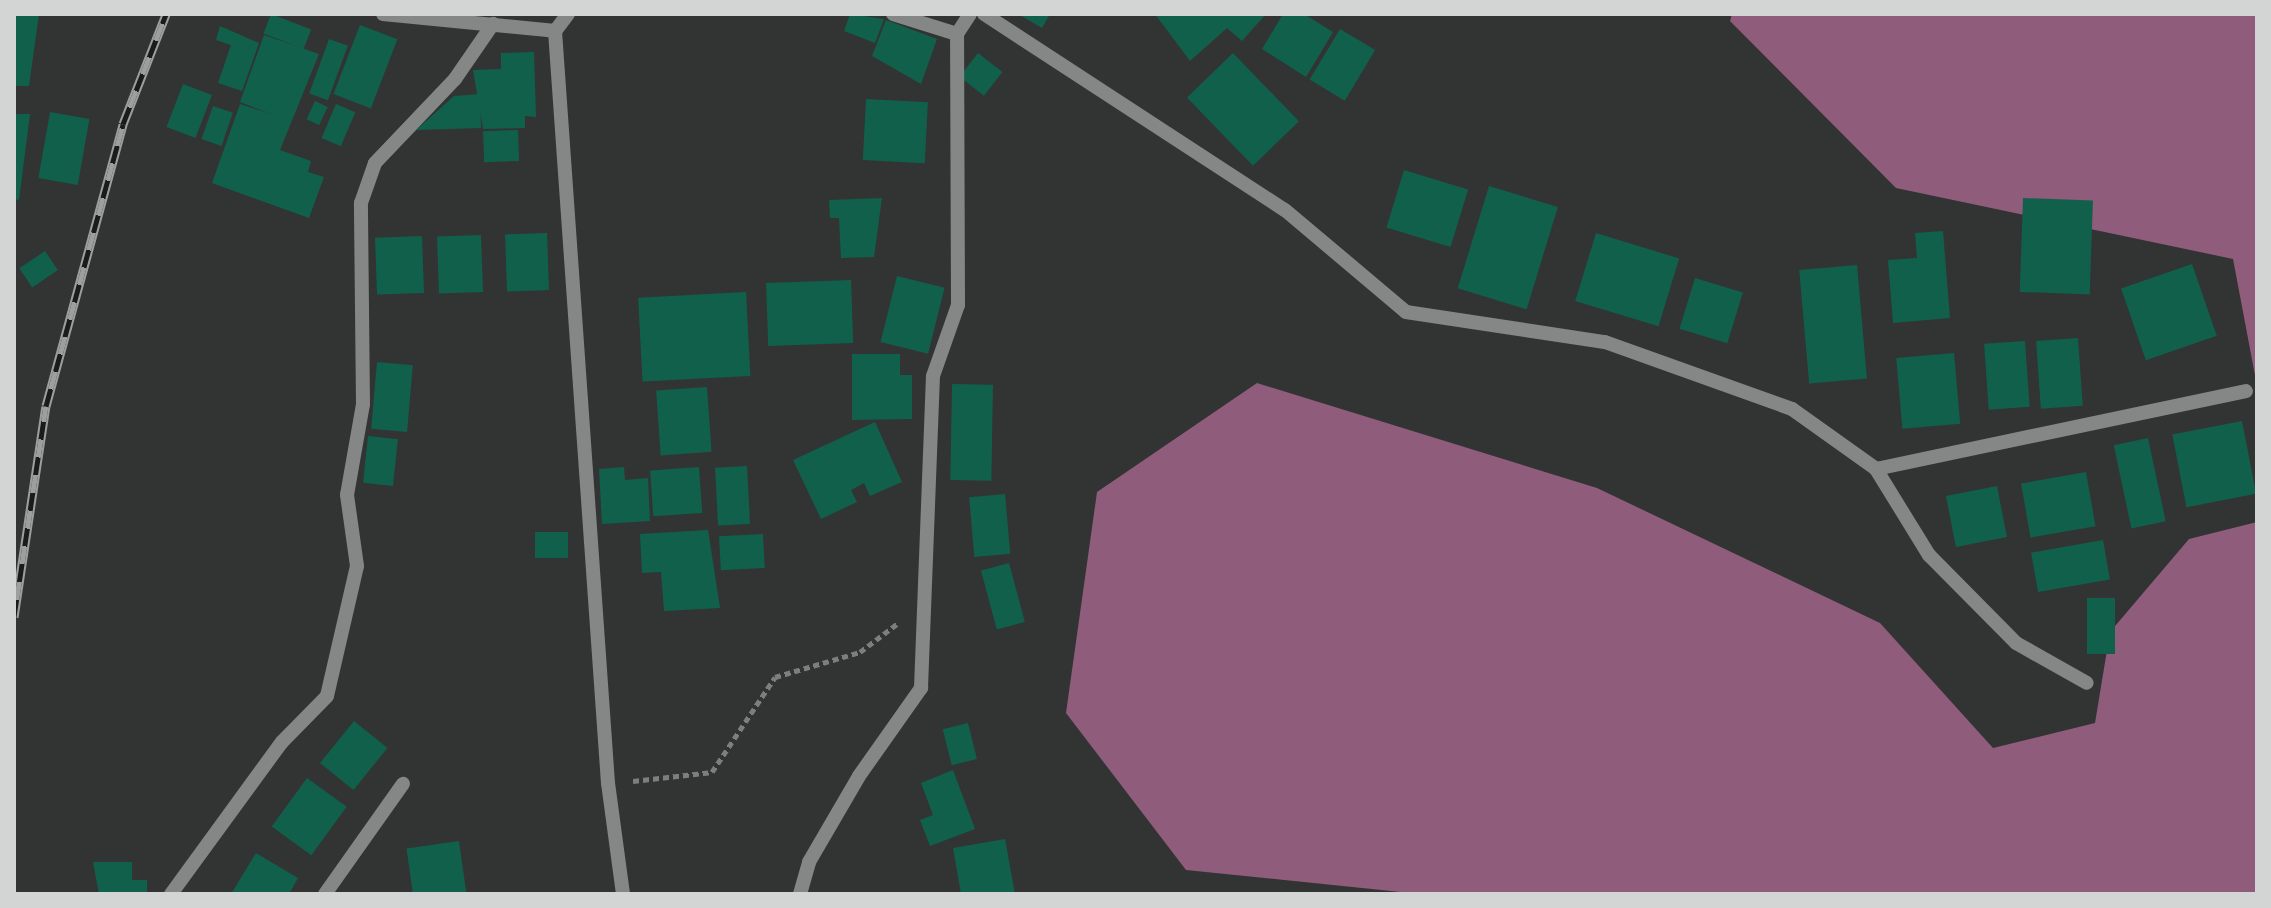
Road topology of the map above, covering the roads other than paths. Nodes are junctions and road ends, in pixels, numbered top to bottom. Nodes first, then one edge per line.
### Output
1 (383, 14) edge
2 (568, 14) edge
3 (893, 14) edge
4 (970, 14) edge
5 (984, 14) edge
6 (493, 24) junction
7 (555, 31) junction
8 (957, 34) junction
9 (2246, 391) dead end
10 (1876, 469) junction
11 (2087, 683) dead end
12 (403, 784) dead end
13 (171, 894) edge
14 (325, 894) edge
15 (623, 894) edge
16 (800, 894) edge

1 - 6 street
2 - 7 street
3 - 8 street
4 - 8 street
5 - 10 street
6 - 7 street
6 - 13 street
7 - 15 street
8 - 16 street
9 - 10 street
10 - 11 street
12 - 14 street

